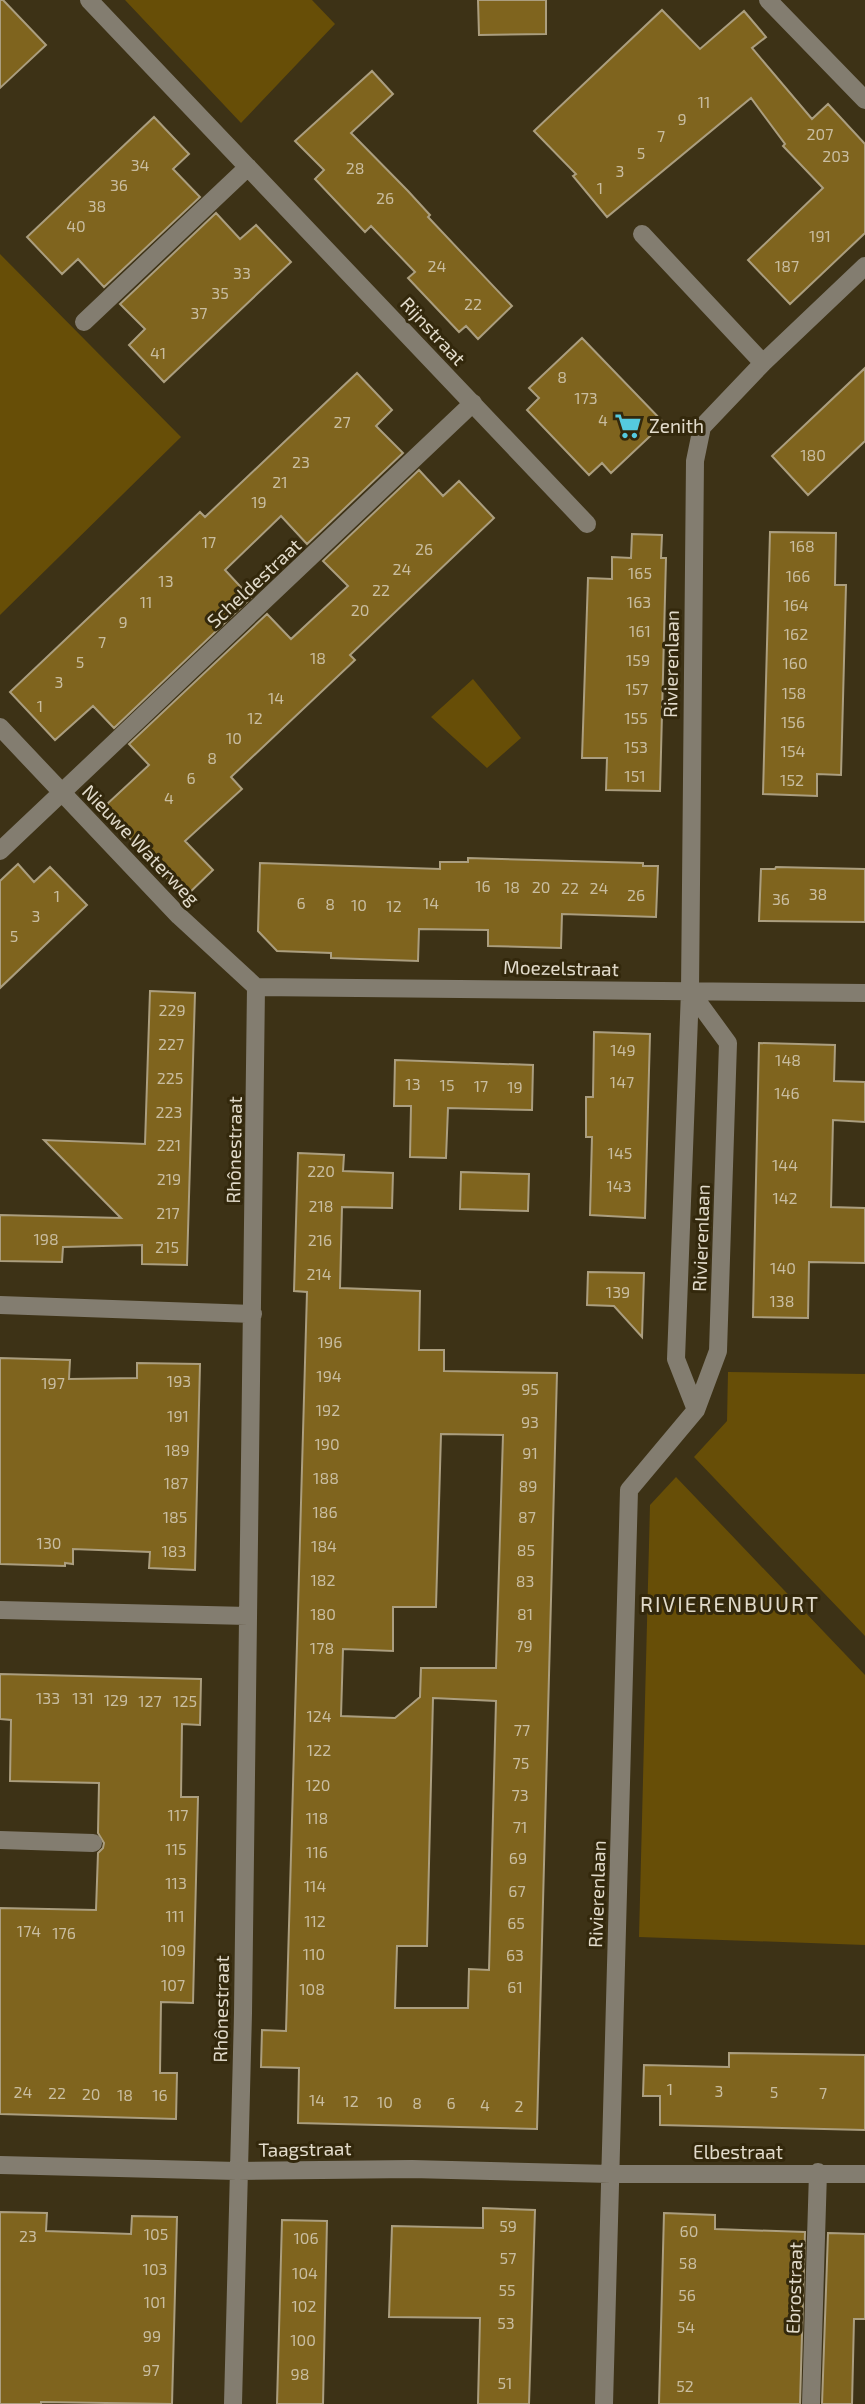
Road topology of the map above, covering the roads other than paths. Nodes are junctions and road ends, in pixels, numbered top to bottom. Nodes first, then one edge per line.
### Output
1 (89, 0) edge
2 (768, 0) edge
3 (865, 100) edge
4 (248, 167) junction
5 (642, 234) dead end
6 (865, 266) edge
7 (84, 323) dead end
8 (763, 363) junction
9 (473, 403) junction
10 (587, 524) dead end
11 (0, 727) edge
12 (62, 792) junction
13 (0, 851) edge
14 (256, 987) junction
15 (690, 991) junction
16 (865, 993) edge
17 (0, 1305) edge
18 (253, 1314) junction
19 (696, 1410) junction
20 (0, 1609) edge
21 (248, 1616) junction
22 (0, 1840) edge
23 (93, 1843) dead end
24 (0, 2165) edge
25 (237, 2171) junction
26 (818, 2172) junction
27 (611, 2174) junction
28 (865, 2174) edge
29 (233, 2404) edge
30 (604, 2404) edge
31 (811, 2404) edge

1 - 4 street, Rijnstraat
2 - 3 street
4 - 7 street
4 - 9 street, Rijnstraat
5 - 8 street
6 - 8 street, Rivierenlaan
8 - 15 street, Rivierenlaan
9 - 10 street, Rijnstraat
9 - 12 street, Scheldestraat
11 - 12 street, Nieuwe Waterweg
12 - 13 street, Scheldestraat
12 - 14 street, Nieuwe Waterweg
14 - 15 street, Moezelstraat
14 - 18 street, Rhônestraat
15 - 16 street, Moezelstraat
15 - 19 street, Rivierenlaan
15 - 19 street, Rivierenlaan
17 - 18 street
18 - 21 street, Rhônestraat
19 - 27 street, Rivierenlaan
20 - 21 street
21 - 25 street, Rhônestraat
22 - 23 street
24 - 25 street, Taagstraat
25 - 27 street, Taagstraat
25 - 29 street, Rhônestraat
26 - 27 street, Elbestraat
26 - 28 street, Elbestraat
26 - 31 street, Ebrostraat
27 - 30 street, Rivierenlaan

